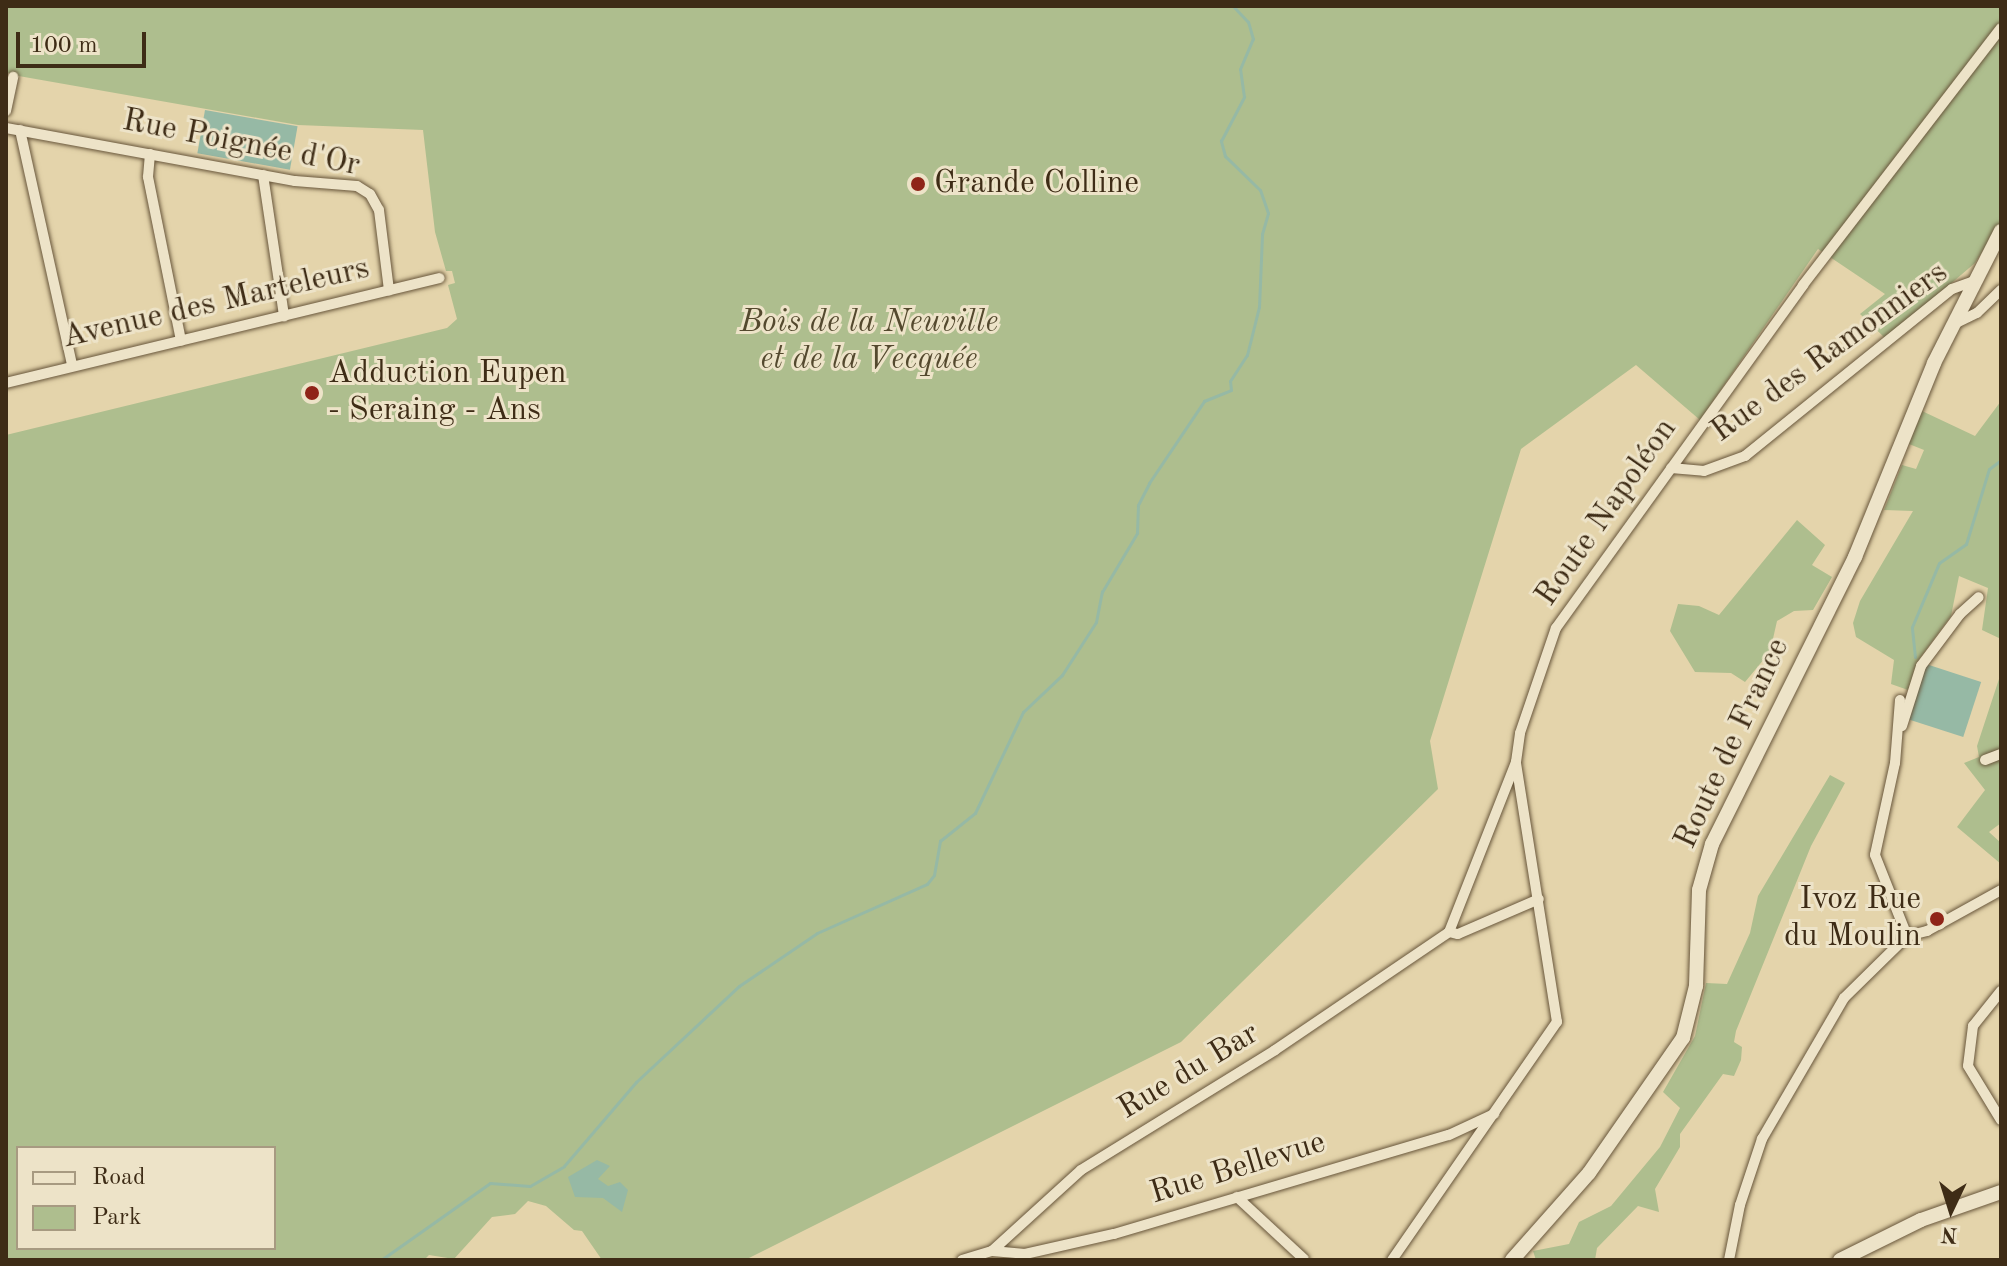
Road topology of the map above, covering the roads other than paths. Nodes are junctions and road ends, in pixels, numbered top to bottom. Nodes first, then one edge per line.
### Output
1 (2001, 28) edge
2 (13, 77) dead end
3 (6, 111) edge
4 (6, 128) edge
5 (20, 130) junction
6 (150, 154) junction
7 (263, 175) junction
8 (2001, 231) edge
9 (439, 278) dead end
10 (1974, 281) junction
11 (389, 290) junction
12 (2001, 290) edge
13 (284, 316) junction
14 (1952, 325) junction
15 (181, 341) junction
16 (72, 365) junction
17 (6, 383) edge
18 (1671, 468) junction
19 (1979, 597) dead end
20 (1900, 700) dead end
21 (1898, 739) junction
22 (2001, 754) edge
23 (1985, 760) dead end
24 (1516, 762) junction
25 (2001, 890) edge
26 (1539, 899) junction
27 (1449, 932) junction
28 (1907, 936) junction
29 (2001, 991) edge
30 (1494, 1114) junction
31 (2001, 1120) edge
32 (2001, 1192) edge
33 (1237, 1197) junction
34 (992, 1251) junction
35 (1304, 1259) edge
36 (962, 1260) edge
37 (1392, 1260) edge
38 (1512, 1260) edge
39 (1729, 1260) edge
40 (1840, 1260) edge

1 - 18 street, Route Napoléon
2 - 3 street
4 - 5 street, Rue Poignée d'Or
5 - 6 street, Rue Poignée d'Or
5 - 16 street
6 - 7 street, Rue Poignée d'Or
6 - 15 street
7 - 11 street, Rue Poignée d'Or
7 - 13 street
8 - 10 main road, Route de France
9 - 11 street, Avenue des Marteleurs
10 - 14 main road, Route de France
10 - 18 street, Rue des Ramonniers
11 - 13 street, Avenue des Marteleurs
12 - 14 street
13 - 15 street, Avenue des Marteleurs
14 - 38 main road, Route de France
15 - 16 street, Avenue des Marteleurs
16 - 17 street, Avenue des Marteleurs
18 - 24 street, Route Napoléon
19 - 21 street
20 - 21 street
21 - 28 street
22 - 23 street
24 - 26 street, Route Napoléon
24 - 27 street
25 - 28 street
26 - 27 street, Rue du Bar
26 - 30 street, Route Napoléon
27 - 34 street, Rue du Bar
28 - 39 street
29 - 31 street
30 - 33 street, Rue Bellevue
30 - 37 street, Route Napoléon
32 - 40 main road
33 - 34 street, Rue Bellevue
33 - 35 street
34 - 36 street, Rue du Bar

